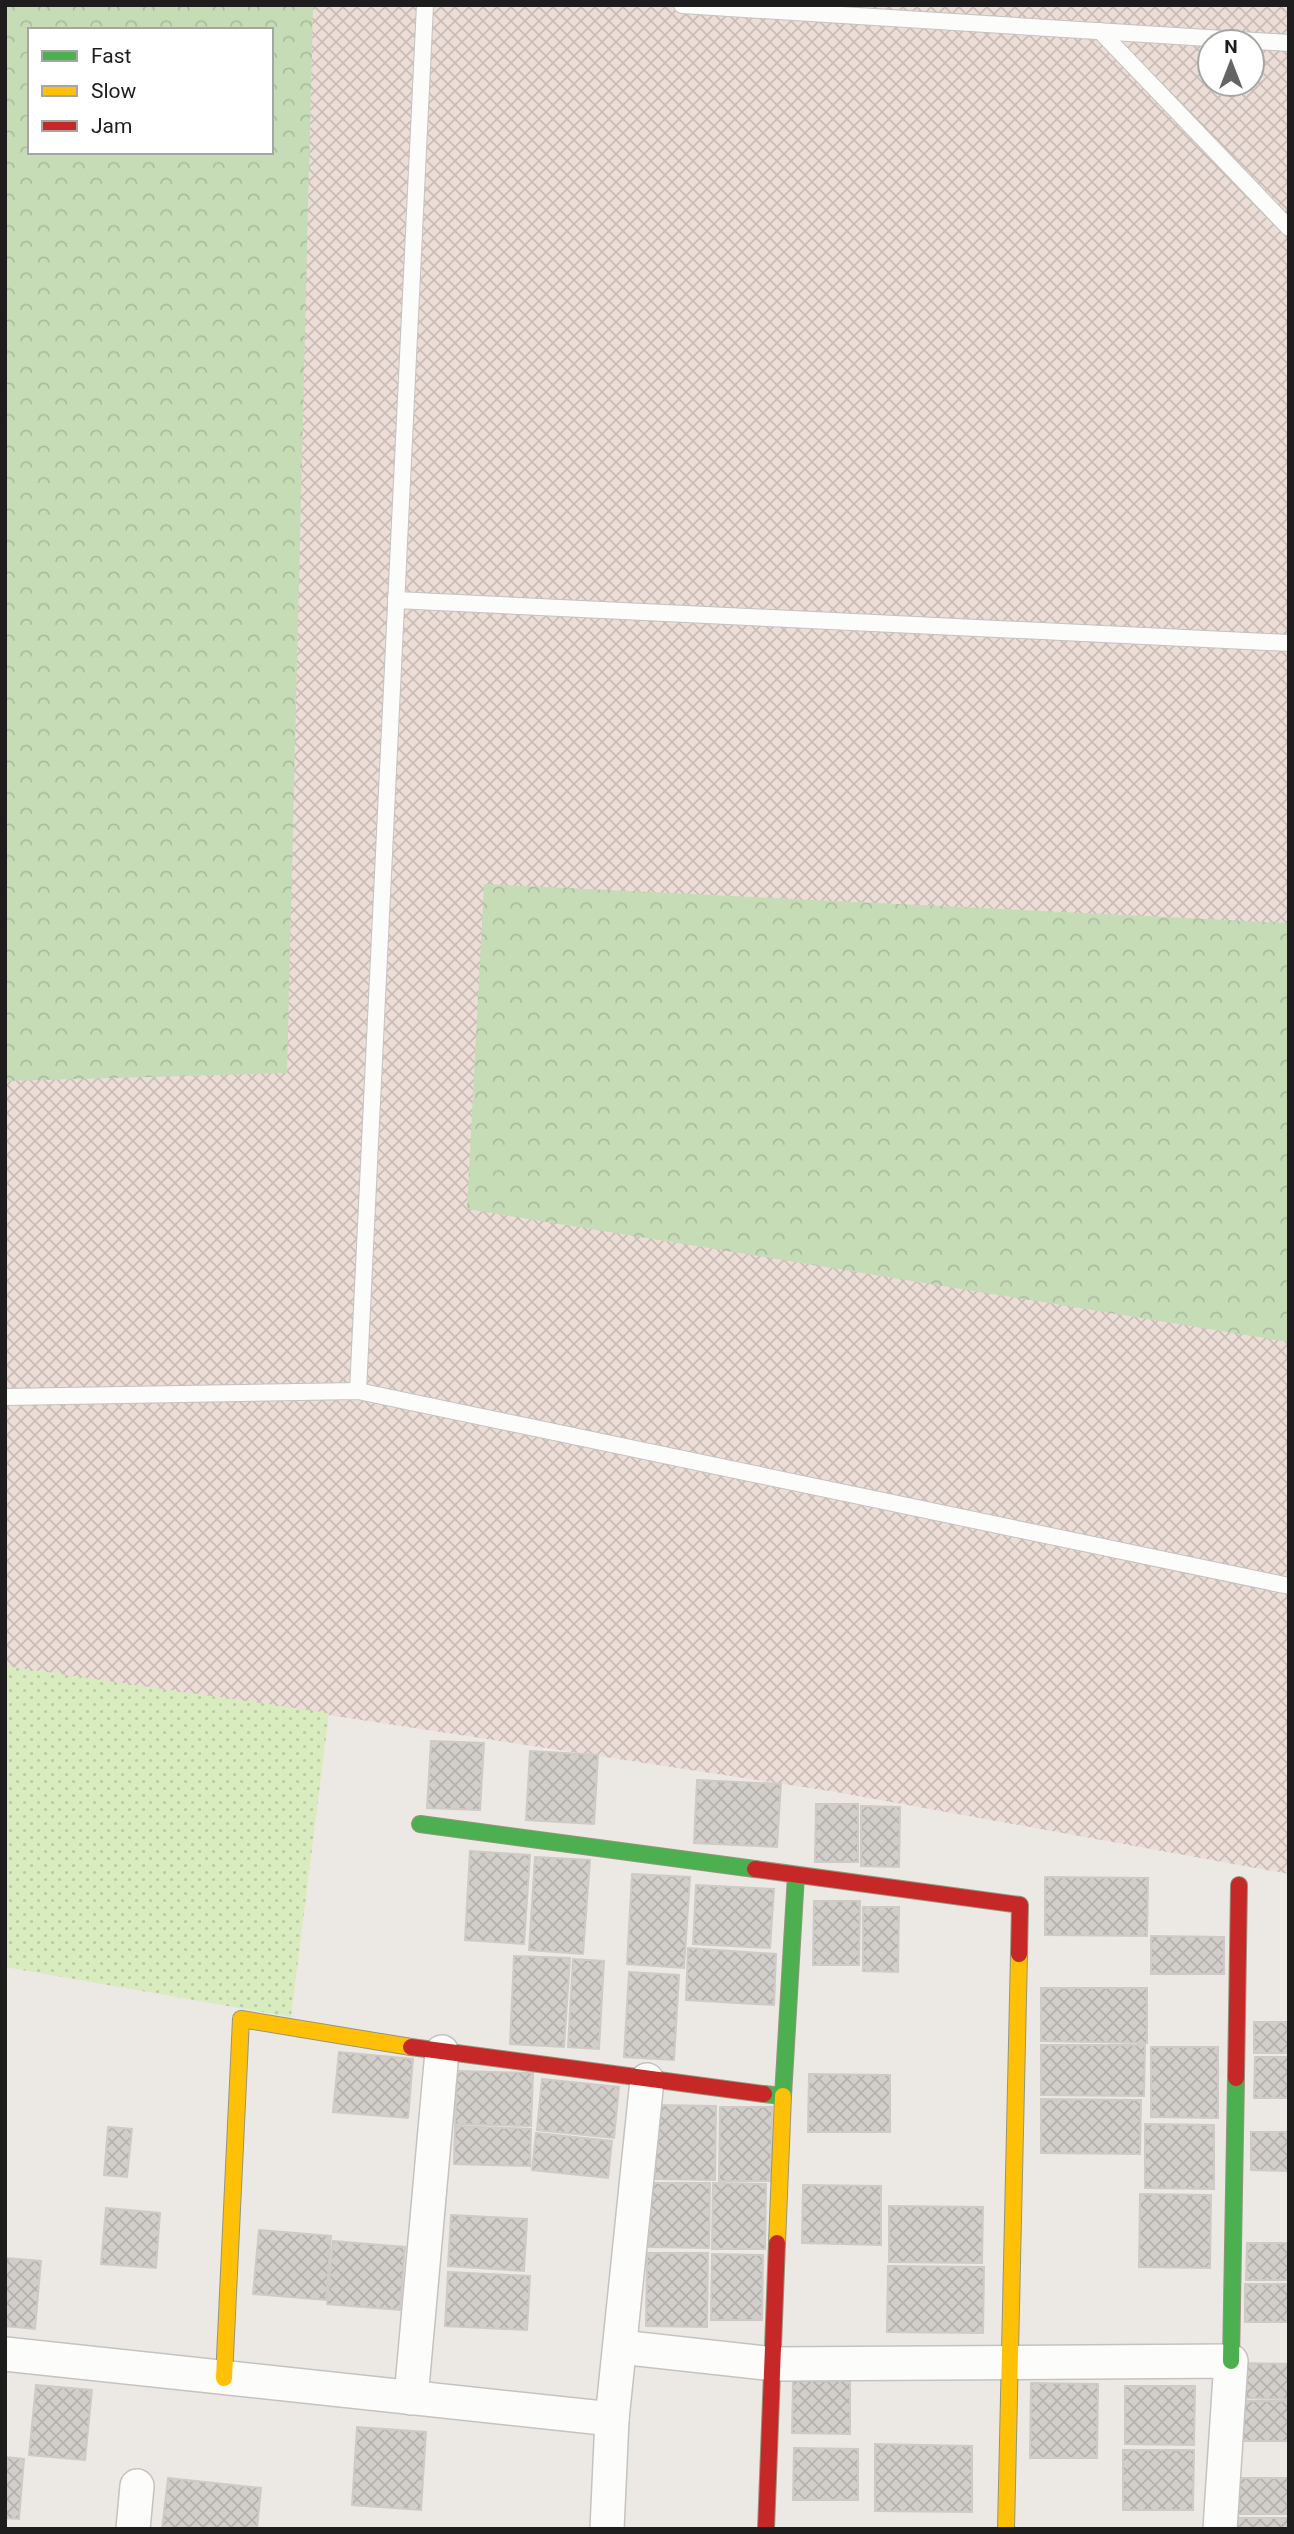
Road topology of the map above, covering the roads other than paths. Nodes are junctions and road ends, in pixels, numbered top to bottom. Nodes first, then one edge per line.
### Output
1 (425, 5) edge
2 (682, 5) edge
3 (1100, 31) junction
4 (1289, 43) edge
5 (1289, 228) edge
6 (396, 600) junction
7 (1289, 643) edge
8 (358, 1391) junction
9 (5, 1397) edge
10 (1289, 1586) edge
11 (420, 1824) dead end
12 (796, 1875) junction
13 (1239, 1885) dead end
14 (442, 2052) junction
15 (647, 2080) junction
16 (783, 2096) junction
17 (620, 2347) junction
18 (5, 2354) edge
19 (1014, 2360) junction
20 (1231, 2361) junction
21 (774, 2364) junction
22 (224, 2378) junction
23 (411, 2398) junction
24 (612, 2419) junction
25 (137, 2486) dead end
26 (133, 2529) edge
27 (607, 2529) edge
28 (766, 2529) edge
29 (1006, 2529) edge
30 (1220, 2529) edge

1 - 6 lane
2 - 3 lane
3 - 4 lane
3 - 5 lane
6 - 7 lane
6 - 8 lane
8 - 9 lane
8 - 10 lane
11 - 12 street
12 - 16 street
12 - 19 street
13 - 20 street
14 - 15 street
14 - 22 street
14 - 23 street
15 - 16 street
15 - 17 street
16 - 21 street
17 - 21 street
17 - 24 street
18 - 22 street
19 - 20 street
19 - 21 street
19 - 29 street
20 - 30 street
21 - 28 street
22 - 23 street
23 - 24 street
24 - 27 street
25 - 26 street

